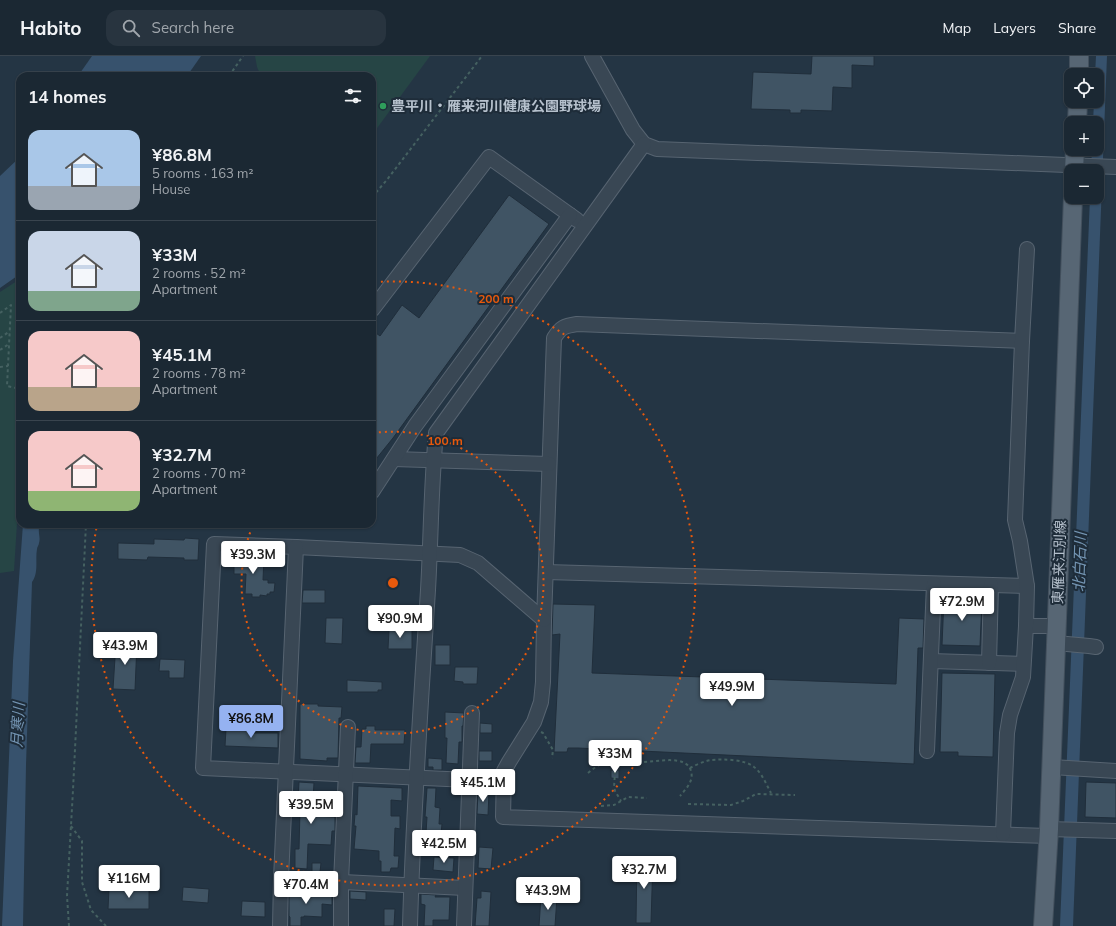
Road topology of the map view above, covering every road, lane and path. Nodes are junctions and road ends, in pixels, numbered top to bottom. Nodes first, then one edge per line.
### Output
1 (243, 56) edge
2 (482, 56) edge
3 (592, 56) edge
4 (1079, 56) edge
5 (1079, 68) edge
6 (232, 72) edge
7 (644, 144) junction
8 (1077, 162) edge
9 (1113, 166) edge
10 (376, 192) edge
11 (1073, 204) edge
12 (570, 215) junction
13 (585, 226) junction
14 (1027, 249) dead end
15 (376, 305) edge
16 (0, 313) edge
17 (10, 331) junction
18 (0, 338) edge
19 (1022, 341) junction
20 (10, 343) junction
21 (0, 350) edge
22 (8, 366) junction
23 (0, 367) edge
24 (16, 388) edge
25 (394, 459) junction
26 (433, 461) junction
27 (549, 464) junction
28 (376, 486) edge
29 (86, 528) edge
30 (296, 547) junction
31 (430, 554) junction
32 (546, 572) junction
33 (934, 584) junction
34 (991, 585) junction
35 (1027, 586) junction
36 (544, 620) junction
37 (1026, 626) junction
38 (1060, 638) junction
39 (1092, 646) dead end
40 (931, 661) junction
41 (989, 663) junction
42 (1024, 664) junction
43 (472, 713) dead end
44 (531, 726) junction
45 (348, 727) dead end
46 (927, 751) dead end
47 (552, 758) dead end
48 (616, 759) junction
49 (1055, 767) junction
50 (690, 768) junction
51 (286, 771) junction
52 (1116, 771) edge
53 (588, 773) dead end
54 (346, 774) junction
55 (416, 777) junction
56 (469, 780) junction
57 (771, 794) junction
58 (795, 795) dead end
59 (680, 796) dead end
60 (647, 798) dead end
61 (622, 801) junction
62 (688, 804) dead end
63 (601, 806) dead end
64 (70, 825) junction
65 (1052, 831) junction
66 (1116, 831) edge
67 (1003, 834) junction
68 (281, 879) junction
69 (341, 882) junction
70 (411, 886) junction
71 (465, 888) junction
72 (69, 926) edge
73 (106, 926) edge
74 (280, 926) edge
75 (341, 926) edge
76 (410, 926) edge
77 (464, 926) edge
78 (1043, 926) edge

1 - 6 path
2 - 10 path
3 - 7 street
4 - 5 main road
7 - 8 street
7 - 13 street
8 - 9 street
11 - 38 main road, 東雁来江別線
12 - 13 street
12 - 15 street
12 - 25 street
13 - 26 street
14 - 19 street
16 - 17 path
17 - 18 path
17 - 20 path
19 - 27 street
19 - 35 street
20 - 21 path
20 - 22 path
22 - 23 path
22 - 24 path
25 - 26 street
25 - 28 street
26 - 27 street
26 - 31 street
27 - 32 street
29 - 64 path
30 - 31 street
30 - 51 street
30 - 51 street
31 - 36 street
31 - 55 street
32 - 33 street
32 - 36 street
33 - 34 street
33 - 40 street
34 - 35 street
34 - 41 street
35 - 37 street
36 - 44 street
37 - 38 street
37 - 42 street
38 - 39 street
38 - 49 main road, 東雁来江別線
40 - 41 street
40 - 46 street
41 - 42 street
42 - 67 street
43 - 56 street
44 - 47 path
44 - 67 street
45 - 54 street
48 - 50 path
48 - 53 path
48 - 61 path
49 - 52 street
49 - 65 main road, 東雁来江別線
50 - 57 path
50 - 59 path
51 - 54 street
51 - 68 street
54 - 55 street
54 - 69 street
55 - 56 street
55 - 70 street
56 - 71 street
57 - 58 path
57 - 62 path
60 - 61 path
61 - 63 path
64 - 72 path
64 - 73 path
65 - 66 street
65 - 67 street
65 - 78 main road, 東雁来江別線
68 - 69 street
68 - 74 street
69 - 70 street
69 - 75 street
70 - 71 street
70 - 76 street
71 - 77 street

